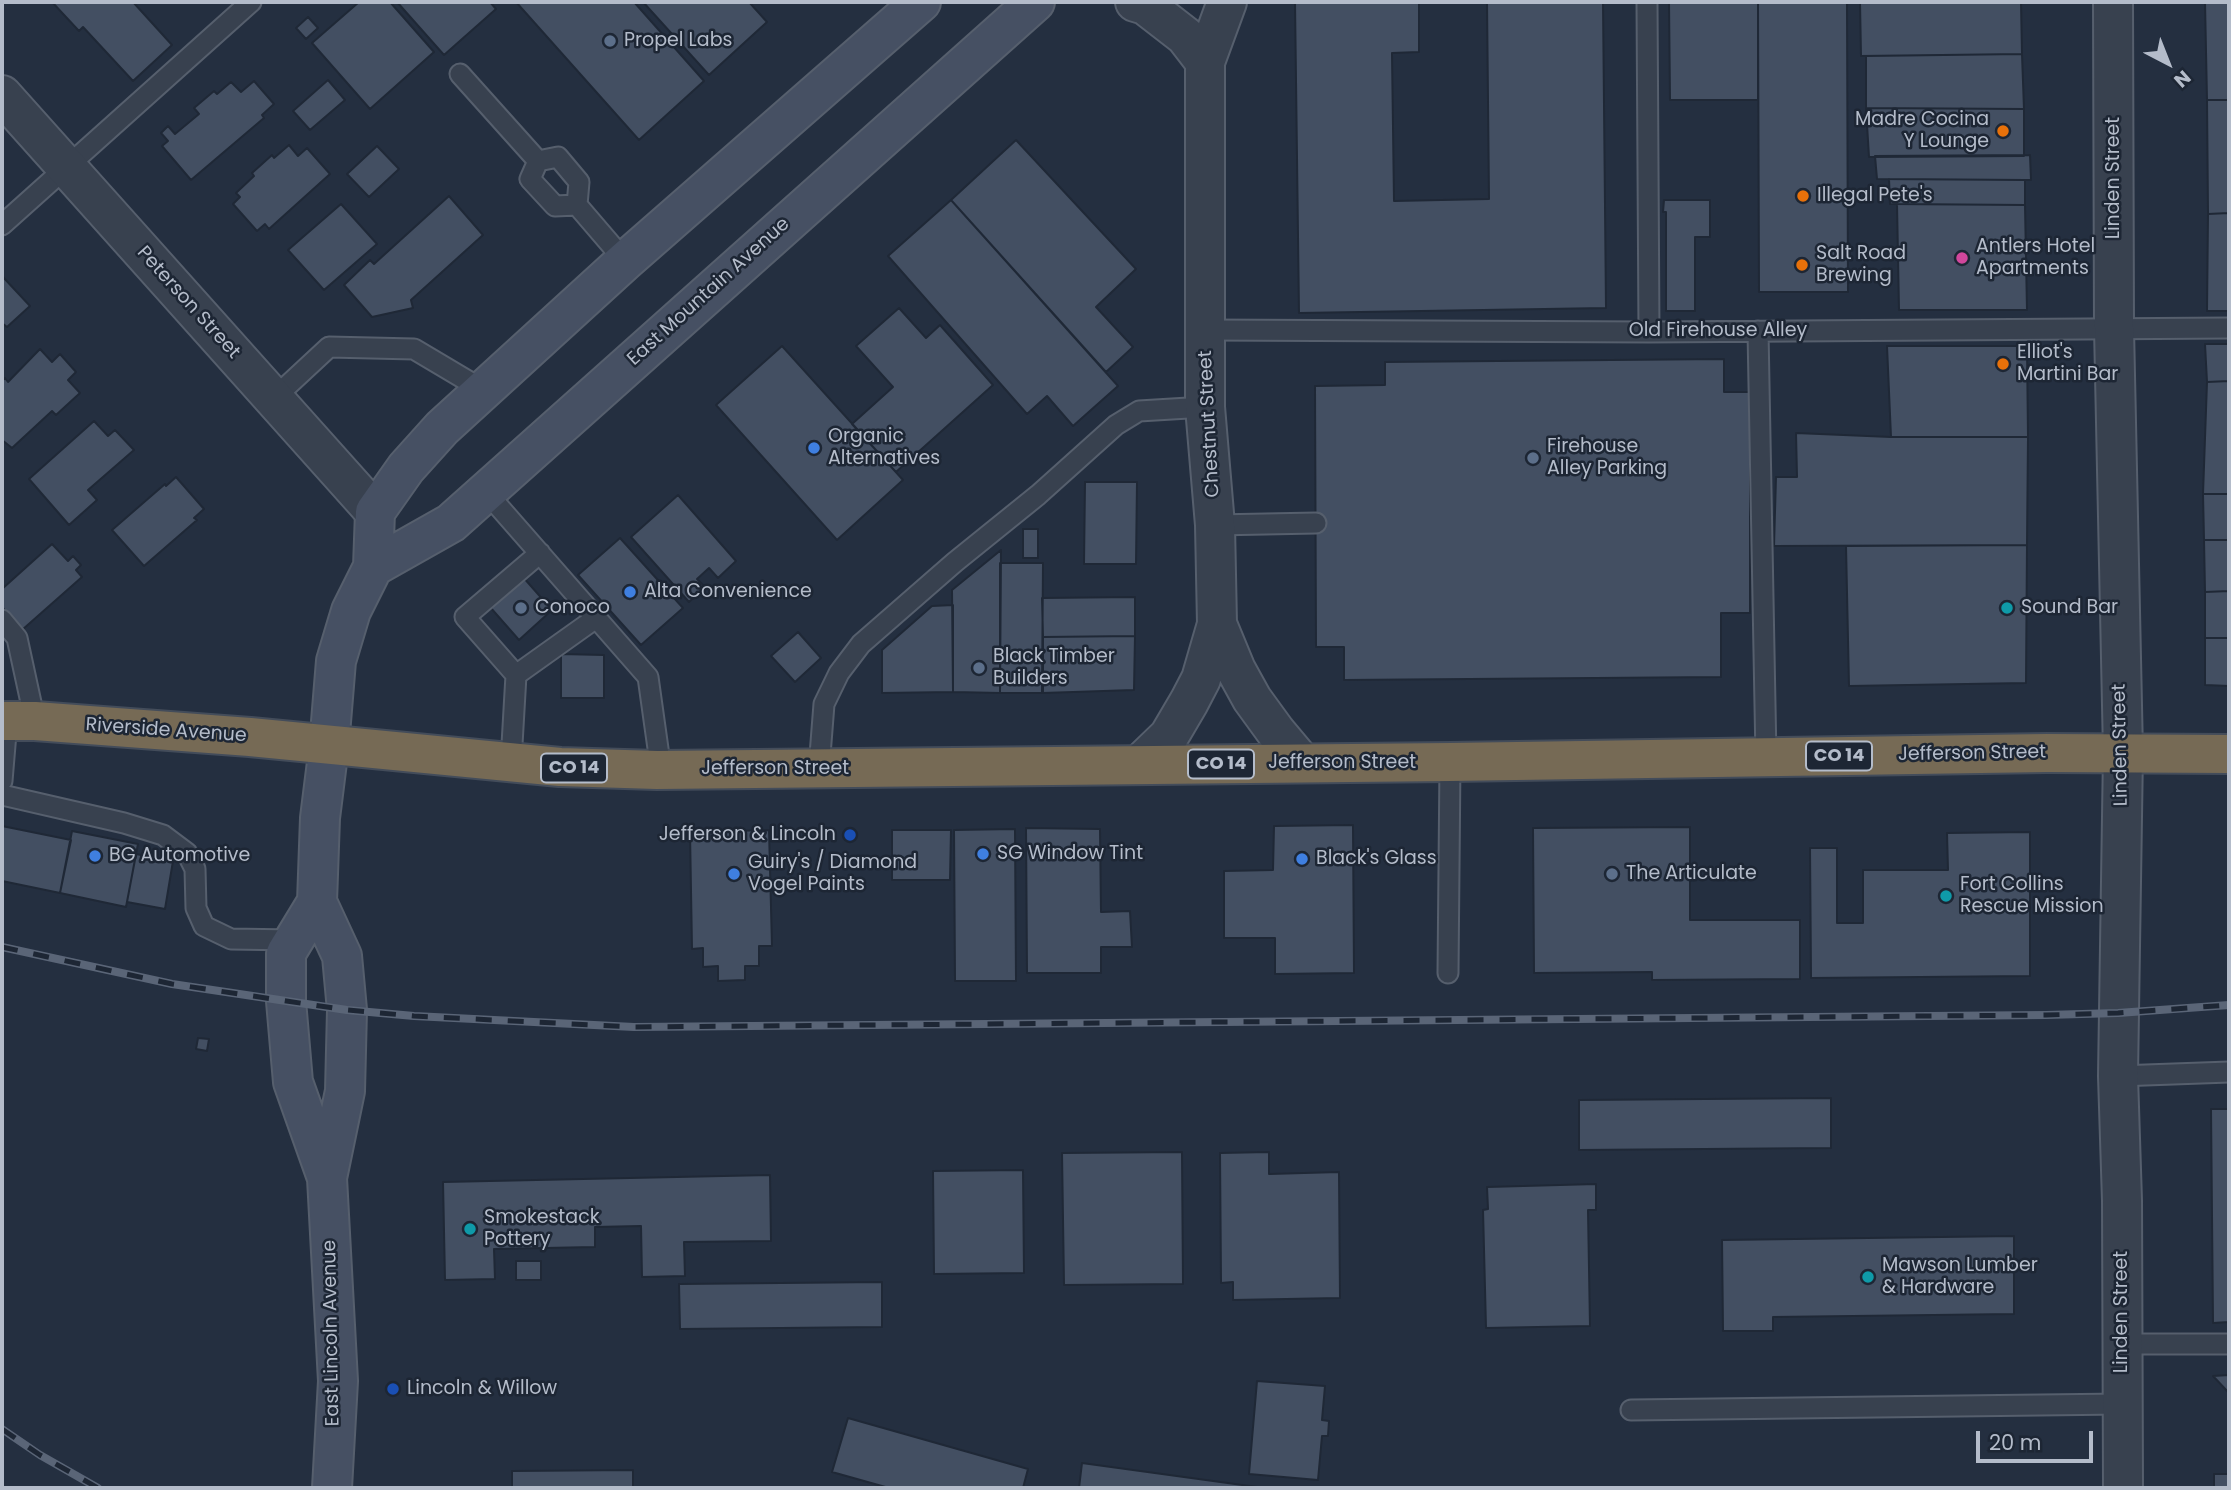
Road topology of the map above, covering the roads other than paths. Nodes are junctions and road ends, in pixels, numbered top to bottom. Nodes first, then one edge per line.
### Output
1 (251, 2) edge
2 (921, 2) edge
3 (1035, 2) edge
4 (1135, 2) edge
5 (1227, 2) edge
6 (1647, 2) edge
7 (2113, 2) edge
8 (1205, 62) junction
9 (460, 74) dead end
10 (2, 95) edge
11 (538, 161) junction
12 (66, 167) junction
13 (577, 205) junction
14 (2, 225) edge
15 (625, 261) junction
16 (2114, 328) junction
17 (2229, 328) edge
18 (1206, 331) junction
19 (1758, 331) junction
20 (1649, 332) junction
21 (483, 390) junction
22 (273, 399) junction
23 (1205, 407) junction
24 (486, 492) junction
25 (375, 512) junction
26 (1316, 523) dead end
27 (1215, 525) junction
28 (540, 553) junction
29 (373, 567) junction
30 (596, 618) junction
31 (2, 620) edge
32 (1217, 624) junction
33 (516, 675) junction
34 (15, 721) edge
35 (329, 746) junction
36 (2123, 752) junction
37 (2229, 754) edge
38 (1766, 758) junction
39 (511, 762) junction
40 (1450, 762) junction
41 (1302, 763) junction
42 (1140, 764) junction
43 (819, 768) junction
44 (661, 770) junction
45 (2, 781) edge
46 (2, 795) edge
47 (317, 902) junction
48 (294, 940) junction
49 (1448, 973) dead end
50 (2229, 1072) edge
51 (2118, 1076) junction
52 (327, 1178) junction
53 (2122, 1344) junction
54 (2229, 1344) edge
55 (2122, 1404) junction
56 (1631, 1410) dead end
57 (332, 1488) edge
58 (2123, 1488) edge

1 - 12 lane
2 - 15 street
3 - 24 street, East Mountain Avenue
4 - 8 street
5 - 8 street
6 - 20 lane
7 - 16 street, Linden Street
8 - 18 street, Chestnut Street
9 - 11 lane
10 - 12 street, Peterson Street
11 - 13 lane
11 - 13 lane
12 - 14 lane
12 - 22 street, Peterson Street
13 - 15 lane
15 - 21 street
16 - 17 lane, Old Firehouse Alley
16 - 19 lane, Old Firehouse Alley
16 - 36 street, Linden Street
18 - 20 lane, Old Firehouse Alley
18 - 23 street, Chestnut Street
19 - 20 lane, Old Firehouse Alley
19 - 38 lane
21 - 22 lane
21 - 25 street
22 - 25 street, Peterson Street
23 - 27 street, Chestnut Street
23 - 43 lane
24 - 28 lane
24 - 29 street, East Mountain Avenue
25 - 29 street
26 - 27 lane
27 - 32 street, Chestnut Street
28 - 30 lane
28 - 33 lane
29 - 35 street
30 - 33 lane
30 - 44 lane
31 - 34 lane
32 - 41 street
32 - 42 street, Chestnut Street
33 - 39 lane
34 - 35 highway, Riverside Avenue / CO 14
34 - 45 lane
35 - 39 highway, Jefferson Street / CO 14
35 - 47 street, East Lincoln Avenue
36 - 37 highway, Jefferson Street / CO 14
36 - 38 highway, Jefferson Street / CO 14
36 - 51 street, Linden Street
38 - 40 highway, Jefferson Street / CO 14
39 - 44 highway, Jefferson Street / CO 14
40 - 41 highway, Jefferson Street / CO 14
40 - 49 lane
41 - 42 highway, Jefferson Street / CO 14
42 - 43 highway, Jefferson Street / CO 14
43 - 44 highway, Jefferson Street / CO 14
46 - 48 lane
47 - 48 street, East Lincoln Avenue
47 - 52 street, East Lincoln Avenue
48 - 52 street, East Lincoln Avenue
50 - 51 lane
51 - 53 street, Linden Street
52 - 57 street, East Lincoln Avenue
53 - 54 lane
53 - 55 street, Linden Street
55 - 56 lane
55 - 58 street, Linden Street

